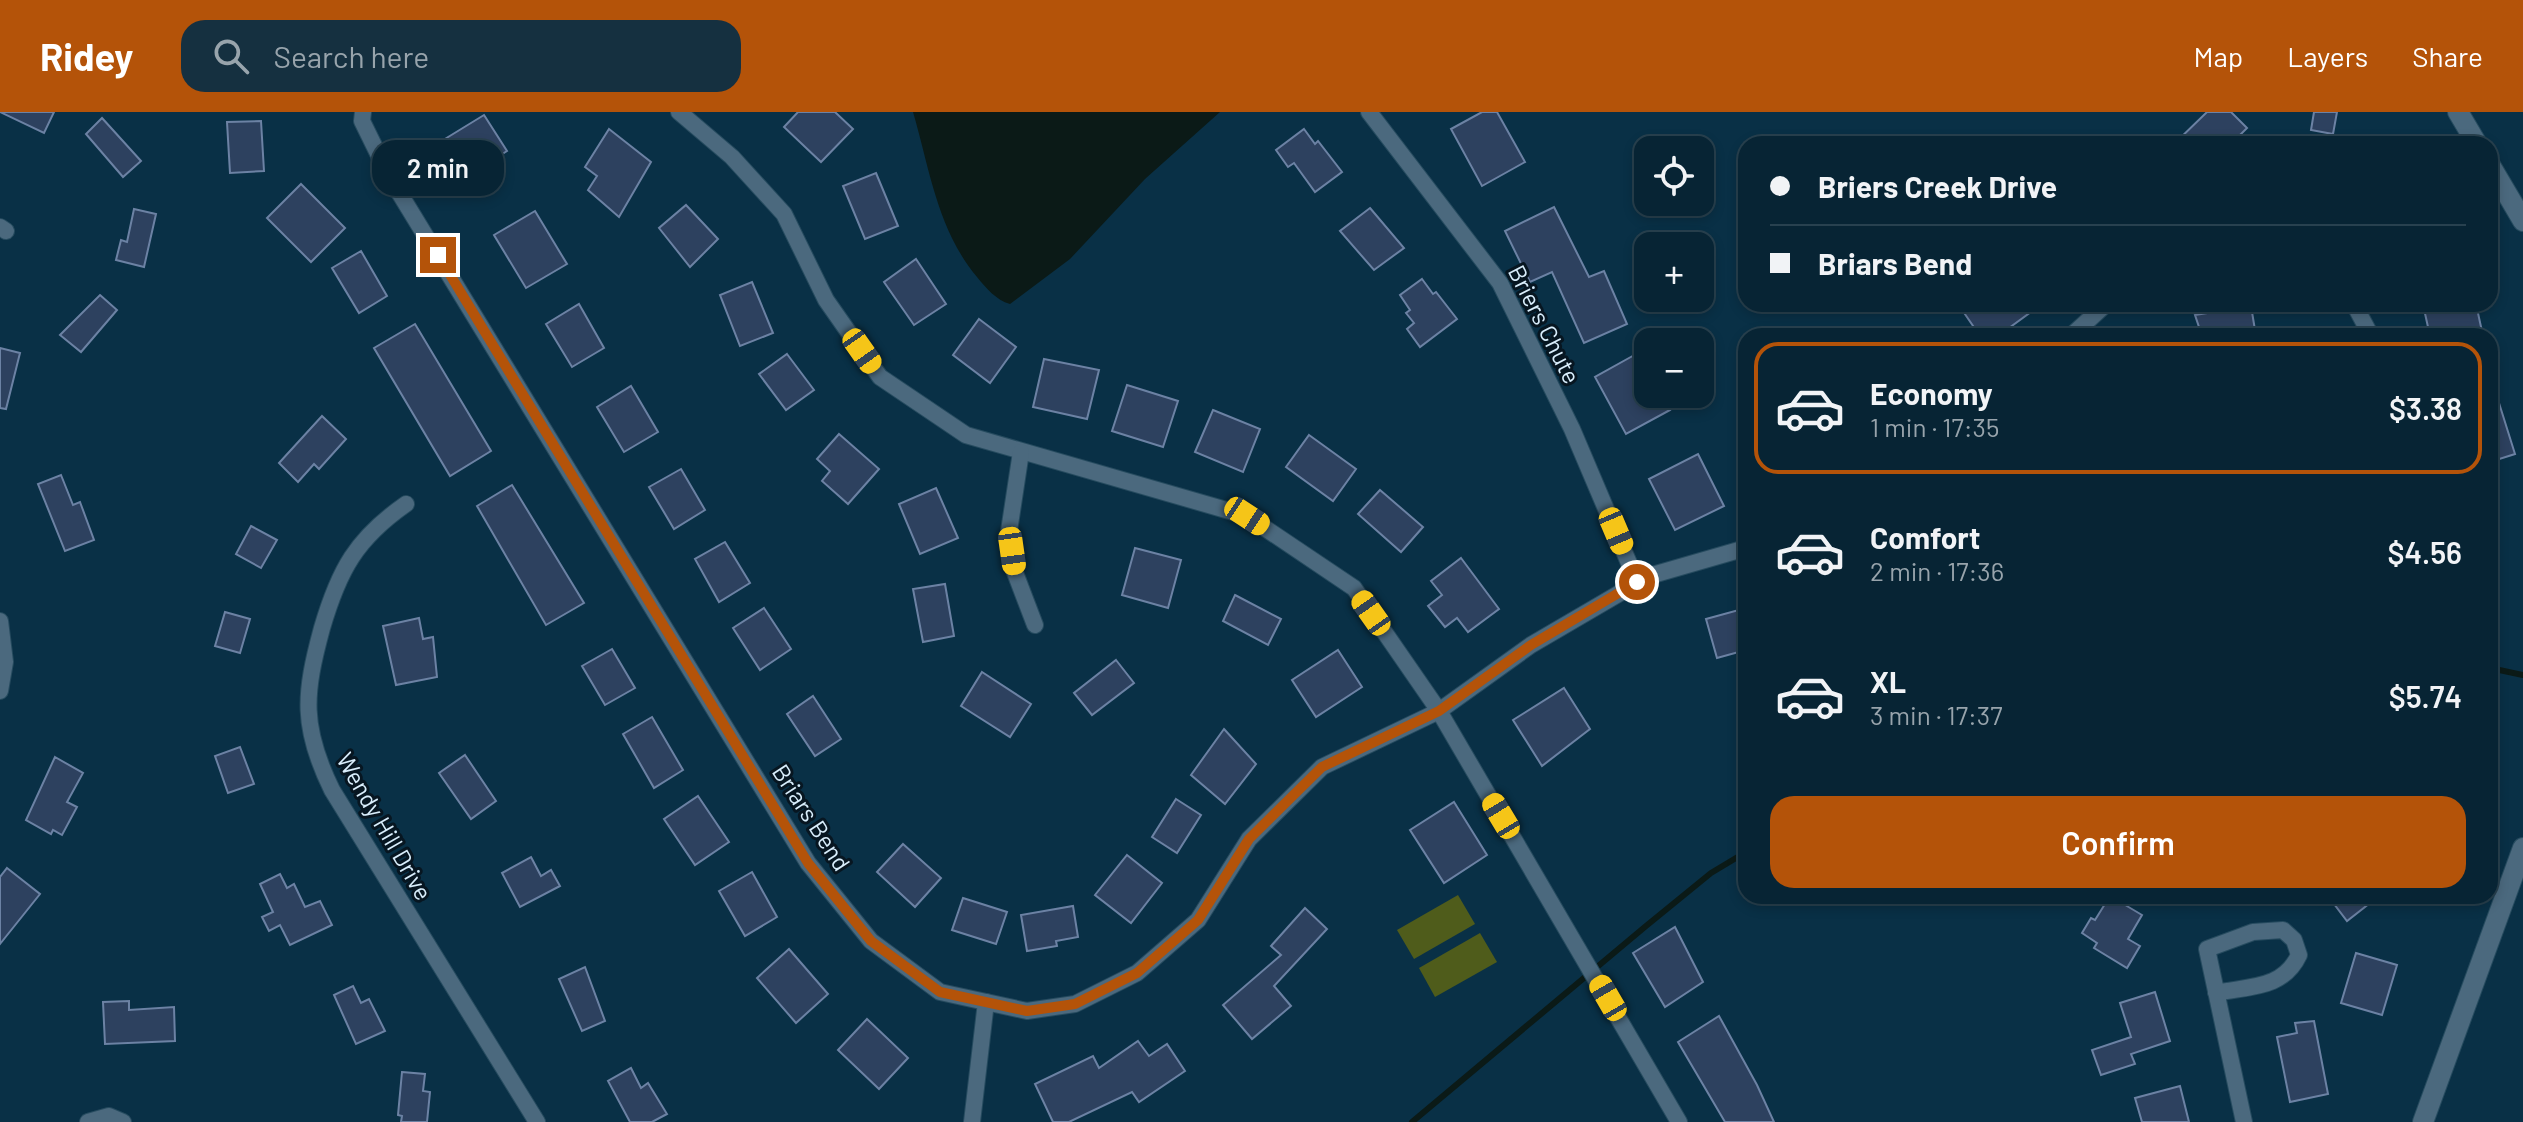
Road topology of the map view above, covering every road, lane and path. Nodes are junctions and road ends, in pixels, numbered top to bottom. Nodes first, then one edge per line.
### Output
1 (363, 112) edge
2 (679, 112) edge
3 (1369, 112) edge
4 (2458, 112) edge
5 (2472, 136) edge
6 (2498, 179) edge
7 (2523, 221) edge
8 (2097, 312) edge
9 (2080, 328) edge
10 (1021, 452) junction
11 (406, 504) dead end
12 (1738, 550) edge
13 (1637, 582) junction
14 (0, 621) edge
15 (1035, 625) dead end
16 (0, 691) edge
17 (1439, 711) junction
18 (2523, 848) edge
19 (2216, 993) junction
20 (986, 1002) junction
21 (88, 1122) edge
22 (123, 1122) edge
23 (537, 1122) edge
24 (972, 1122) edge
25 (1679, 1122) edge
26 (2244, 1122) edge
27 (2423, 1122) edge

1 - 20 street, Briars Bend
2 - 10 street
3 - 13 street, Briers Chute
4 - 5 street
6 - 7 street
8 - 9 street
10 - 15 street
10 - 17 street
11 - 23 street, Wendy Hill Drive
12 - 13 street, Briars Bend
13 - 17 street, Briars Bend
14 - 16 street
17 - 20 street, Briars Bend
17 - 25 street
18 - 27 street
19 - 19 street
19 - 26 street
20 - 24 street
21 - 22 street

